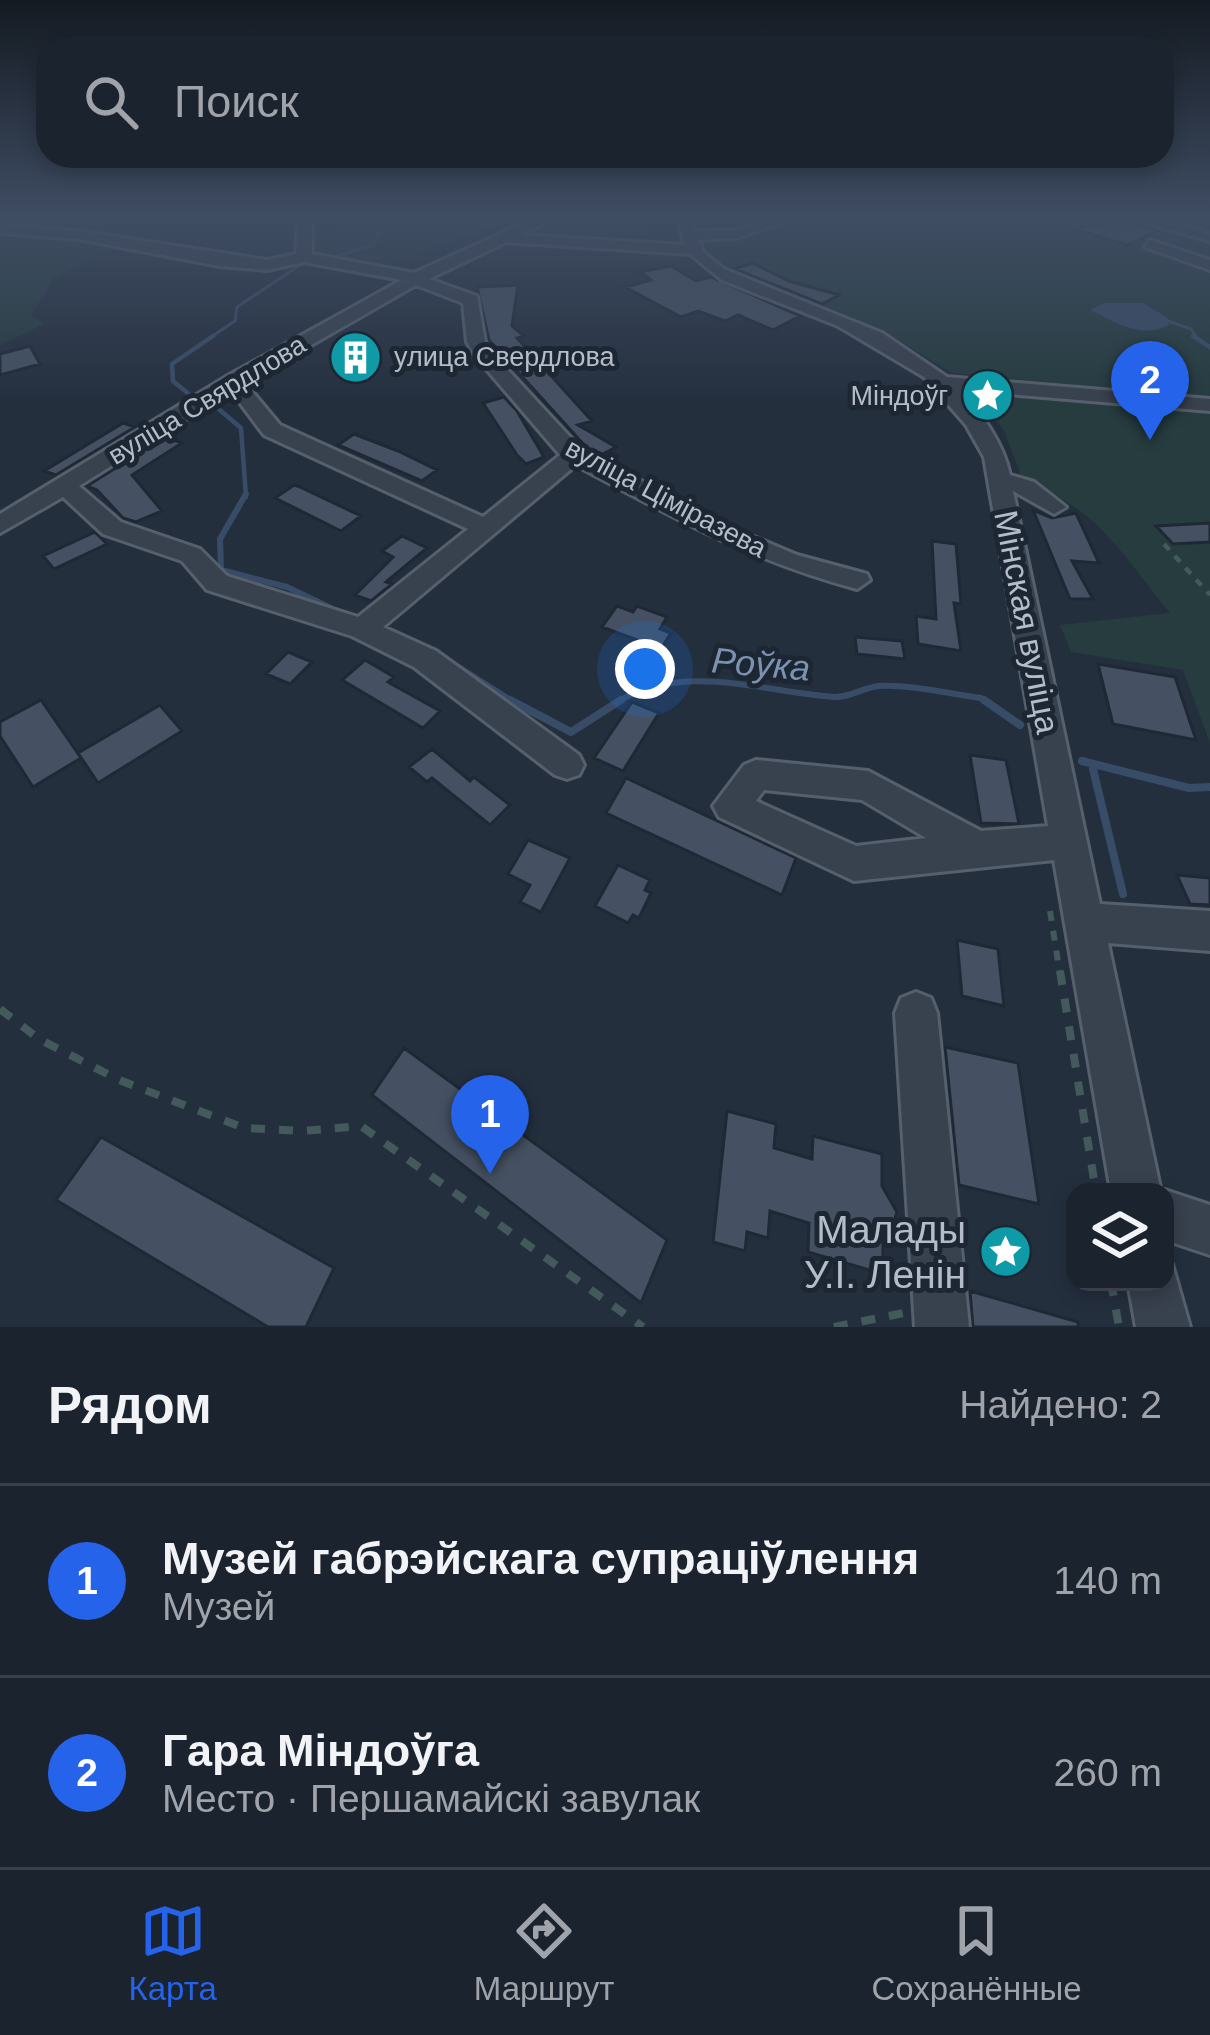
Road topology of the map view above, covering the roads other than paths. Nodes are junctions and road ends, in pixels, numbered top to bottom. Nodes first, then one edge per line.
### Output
1 (413, 280) edge
2 (417, 280) edge
3 (737, 280) edge
4 (233, 381) junction
5 (946, 383) junction
6 (1210, 405) edge
7 (574, 455) junction
8 (999, 479) junction
9 (64, 485) junction
10 (1054, 506) dead end
11 (0, 525) edge
12 (483, 526) junction
13 (857, 580) dead end
14 (362, 629) junction
15 (567, 765) dead end
16 (1055, 843) junction
17 (978, 849) junction
18 (1086, 922) junction
19 (1210, 931) edge
20 (916, 1013) dead end
21 (1134, 1183) edge
22 (1174, 1218) edge
23 (1210, 1230) edge
24 (1156, 1291) edge
25 (941, 1316) edge
26 (1162, 1327) edge

1 - 4 street, вуліца Свярдлова
2 - 7 street, вуліца Ціміразева
3 - 5 street, Мінская вуліца
4 - 9 street, вуліца Свярдлова
4 - 12 street
5 - 6 street
5 - 8 street, Мінская вуліца
7 - 12 street
7 - 13 street, вуліца Ціміразева
8 - 10 street
8 - 16 street, Мінская вуліца
9 - 11 street, вуліца Свярдлова
9 - 14 street
12 - 14 street
14 - 15 street
16 - 17 street
16 - 18 street, Мінская вуліца
17 - 17 street
18 - 19 street
18 - 21 street, Мінская вуліца
20 - 25 street
22 - 23 street
24 - 26 street

